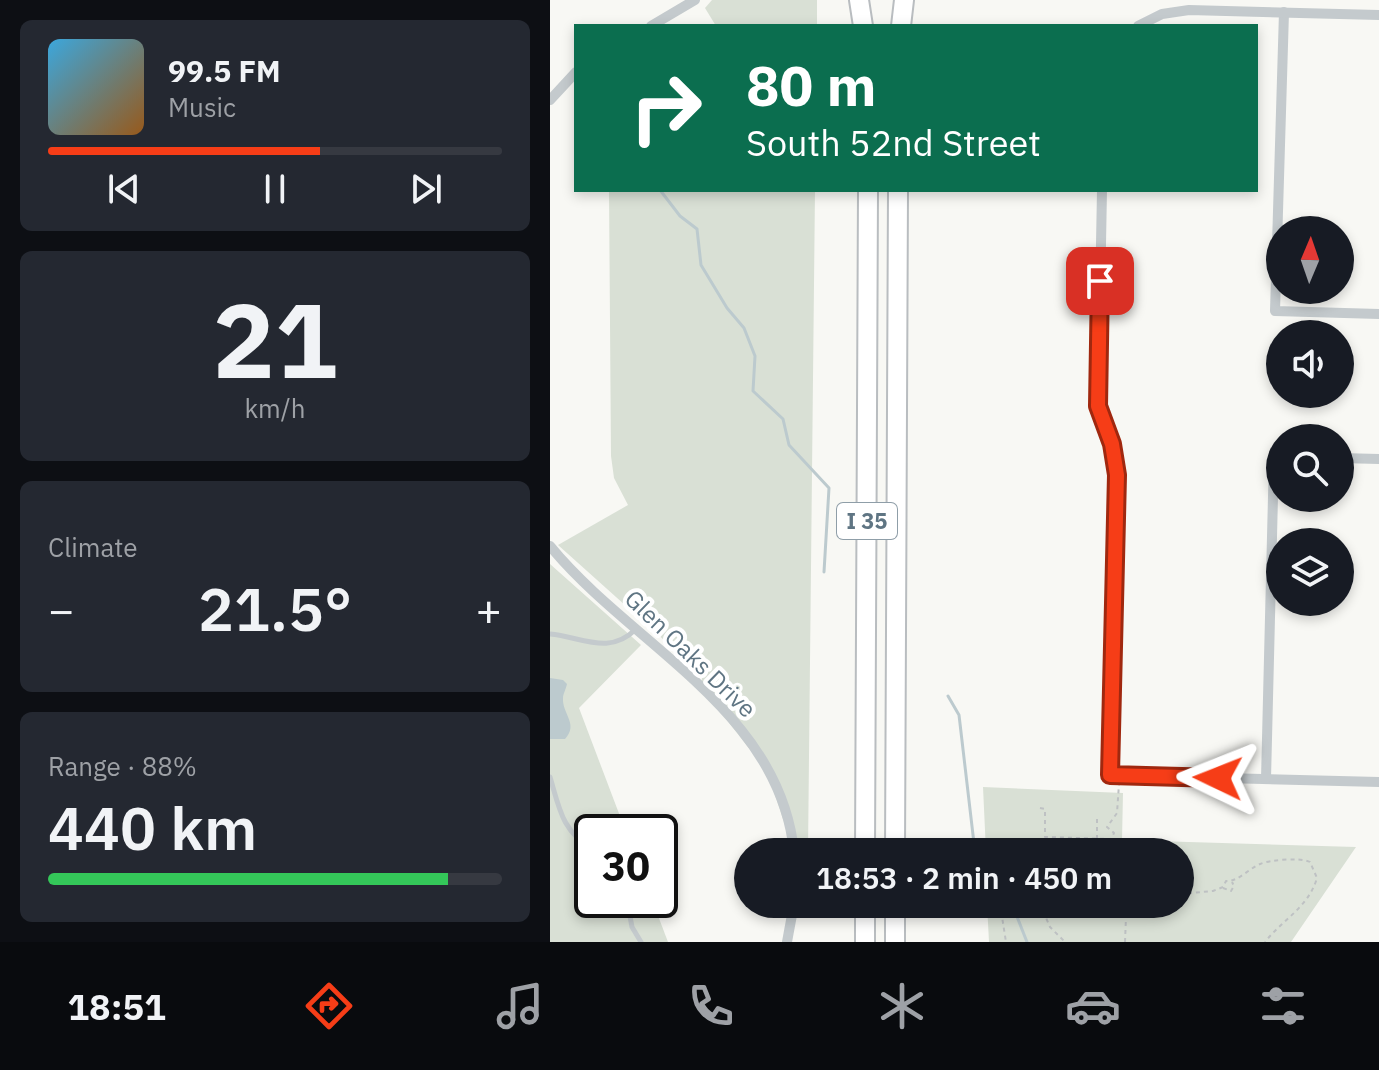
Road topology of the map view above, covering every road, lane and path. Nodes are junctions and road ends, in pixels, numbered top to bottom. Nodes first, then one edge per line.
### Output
1 (695, 0) edge
2 (859, 0) edge
3 (869, 0) edge
4 (901, 0) edge
5 (1284, 12) junction
6 (1379, 15) edge
7 (654, 24) edge
8 (863, 24) edge
9 (869, 24) edge
10 (900, 24) edge
11 (1142, 24) edge
12 (574, 74) edge
13 (550, 100) edge
14 (868, 192) edge
15 (898, 192) edge
16 (1102, 192) edge
17 (1379, 314) edge
18 (1354, 458) edge
19 (1379, 459) edge
20 (1275, 512) edge
21 (550, 546) edge
22 (637, 629) junction
23 (550, 634) edge
24 (550, 777) edge
25 (1266, 779) junction
26 (1379, 782) edge
27 (1119, 783) dead end
28 (1040, 808) dead end
29 (1097, 819) dead end
30 (574, 836) edge
31 (792, 838) edge
32 (865, 838) edge
33 (895, 838) edge
34 (1096, 838) junction
35 (1232, 882) junction
36 (1223, 887) junction
37 (1194, 892) edge
38 (630, 918) edge
39 (791, 918) edge
40 (865, 918) edge
41 (895, 918) edge
42 (1002, 918) edge
43 (1046, 918) edge
44 (1126, 918) edge
45 (641, 942) edge
46 (787, 942) edge
47 (865, 942) edge
48 (895, 942) edge
49 (1006, 942) edge
50 (1065, 942) edge
51 (1125, 942) edge
52 (1265, 942) edge

1 - 7 street
2 - 8 highway
3 - 9 highway
4 - 10 highway
5 - 6 street
5 - 11 street
5 - 17 street
12 - 13 street
14 - 32 highway, I 35
15 - 33 highway, I 35
16 - 25 street
18 - 19 street
20 - 25 street
21 - 22 street, Glen Oaks Drive
22 - 23 lane
22 - 31 street, Glen Oaks Drive
24 - 30 lane
25 - 26 street
27 - 34 path
28 - 34 path
29 - 34 path
35 - 36 path
35 - 36 path
35 - 52 path
36 - 37 path
38 - 45 lane
39 - 46 street
40 - 47 highway
41 - 48 highway
42 - 49 path
43 - 50 path
44 - 51 path

